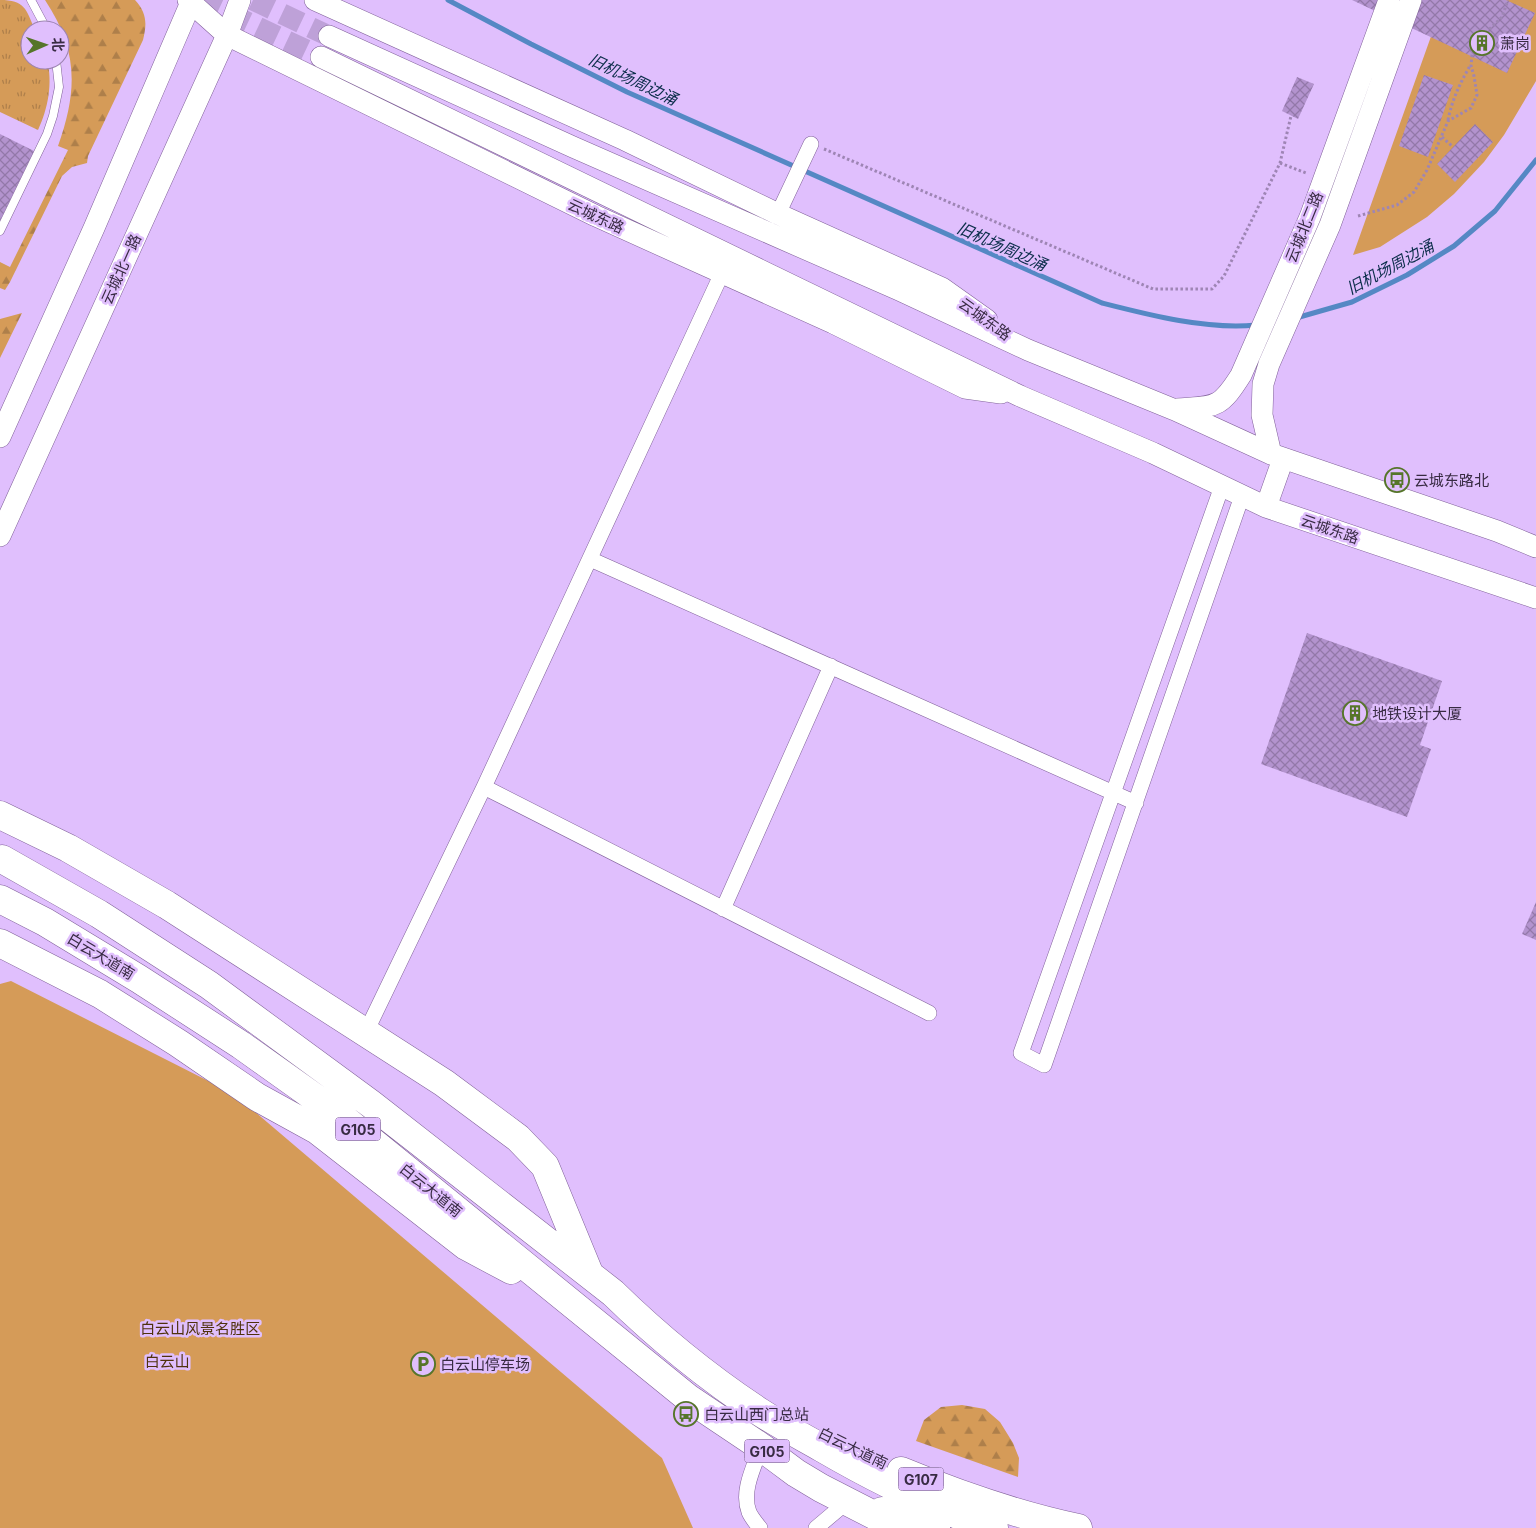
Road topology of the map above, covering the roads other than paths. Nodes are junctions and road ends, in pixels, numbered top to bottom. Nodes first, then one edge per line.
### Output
1 (31, 0) edge
2 (240, 0) edge
3 (315, 0) edge
4 (1389, 0) edge
5 (1411, 0) edge
6 (190, 1) edge
7 (335, 6) edge
8 (42, 20) edge
9 (227, 35) junction
10 (329, 36) tunnel mouth
11 (321, 57) tunnel mouth
12 (57, 70) edge
13 (811, 144) road end
14 (782, 206) junction
15 (1310, 217) junction
16 (1330, 225) junction
17 (0, 230) edge
18 (722, 273) junction
19 (1028, 350) junction
20 (1020, 396) junction
21 (1175, 410) junction
22 (0, 437) edge
23 (1277, 456) junction
24 (1222, 486) junction
25 (1242, 496) junction
26 (1266, 507) junction
27 (0, 536) edge
28 (1536, 547) edge
29 (590, 559) junction
30 (1536, 598) edge
31 (831, 666) junction
32 (484, 787) junction
33 (1114, 793) junction
34 (1136, 803) junction
35 (0, 814) edge
36 (2, 859) dead end
37 (0, 899) edge
38 (723, 909) junction
39 (0, 943) edge
40 (928, 1013) dead end
41 (366, 1032) junction
42 (588, 1274) junction
43 (560, 1295) junction
44 (769, 1417) junction
45 (761, 1447) junction
46 (848, 1501) junction
47 (760, 1528) edge
48 (816, 1528) edge
49 (899, 1528) edge
50 (936, 1528) edge
51 (994, 1528) edge
52 (1078, 1528) edge

1 - 8 lane
2 - 9 street, 云城北一路
3 - 7 street, 云城东路
4 - 15 street, 云城北二路
5 - 16 street, 云城北二路
6 - 9 street, 云城东路
6 - 22 street
7 - 14 street, 云城东路
9 - 18 street, 云城东路
9 - 27 street, 云城北一路
10 - 19 street, 云城东路
11 - 20 street, 云城东路
12 - 17 lane
13 - 14 street
14 - 19 street, 云城东路
15 - 16 street
15 - 21 street, 云城北二路
16 - 23 street, 云城北二路
18 - 20 street, 云城东路
18 - 29 street
19 - 21 street, 云城东路
20 - 24 street, 云城东路
21 - 23 street, 云城东路
23 - 26 street
23 - 28 street, 云城东路
24 - 25 street, 云城东路
24 - 33 street
25 - 26 street, 云城东路
25 - 34 street
26 - 30 street, 云城东路
29 - 31 street
29 - 32 street
31 - 33 street
31 - 38 street
32 - 38 street
32 - 41 street
33 - 34 street
33 - 34 street
35 - 41 highway
36 - 42 highway, 白云大道南 / G105
37 - 43 highway, 白云大道南 / G105
38 - 40 street
39 - 43 highway
41 - 42 highway
42 - 44 highway, 白云大道南 / G105
43 - 45 highway, 白云大道南 / G105
44 - 51 highway, 白云大道南 / G105
44 - 52 highway, 白云大道南 / G107
45 - 46 highway, 白云大道南 / G105
45 - 47 street
46 - 48 street
46 - 49 highway, 白云大道南
46 - 50 highway, 白云大道南 / G105

